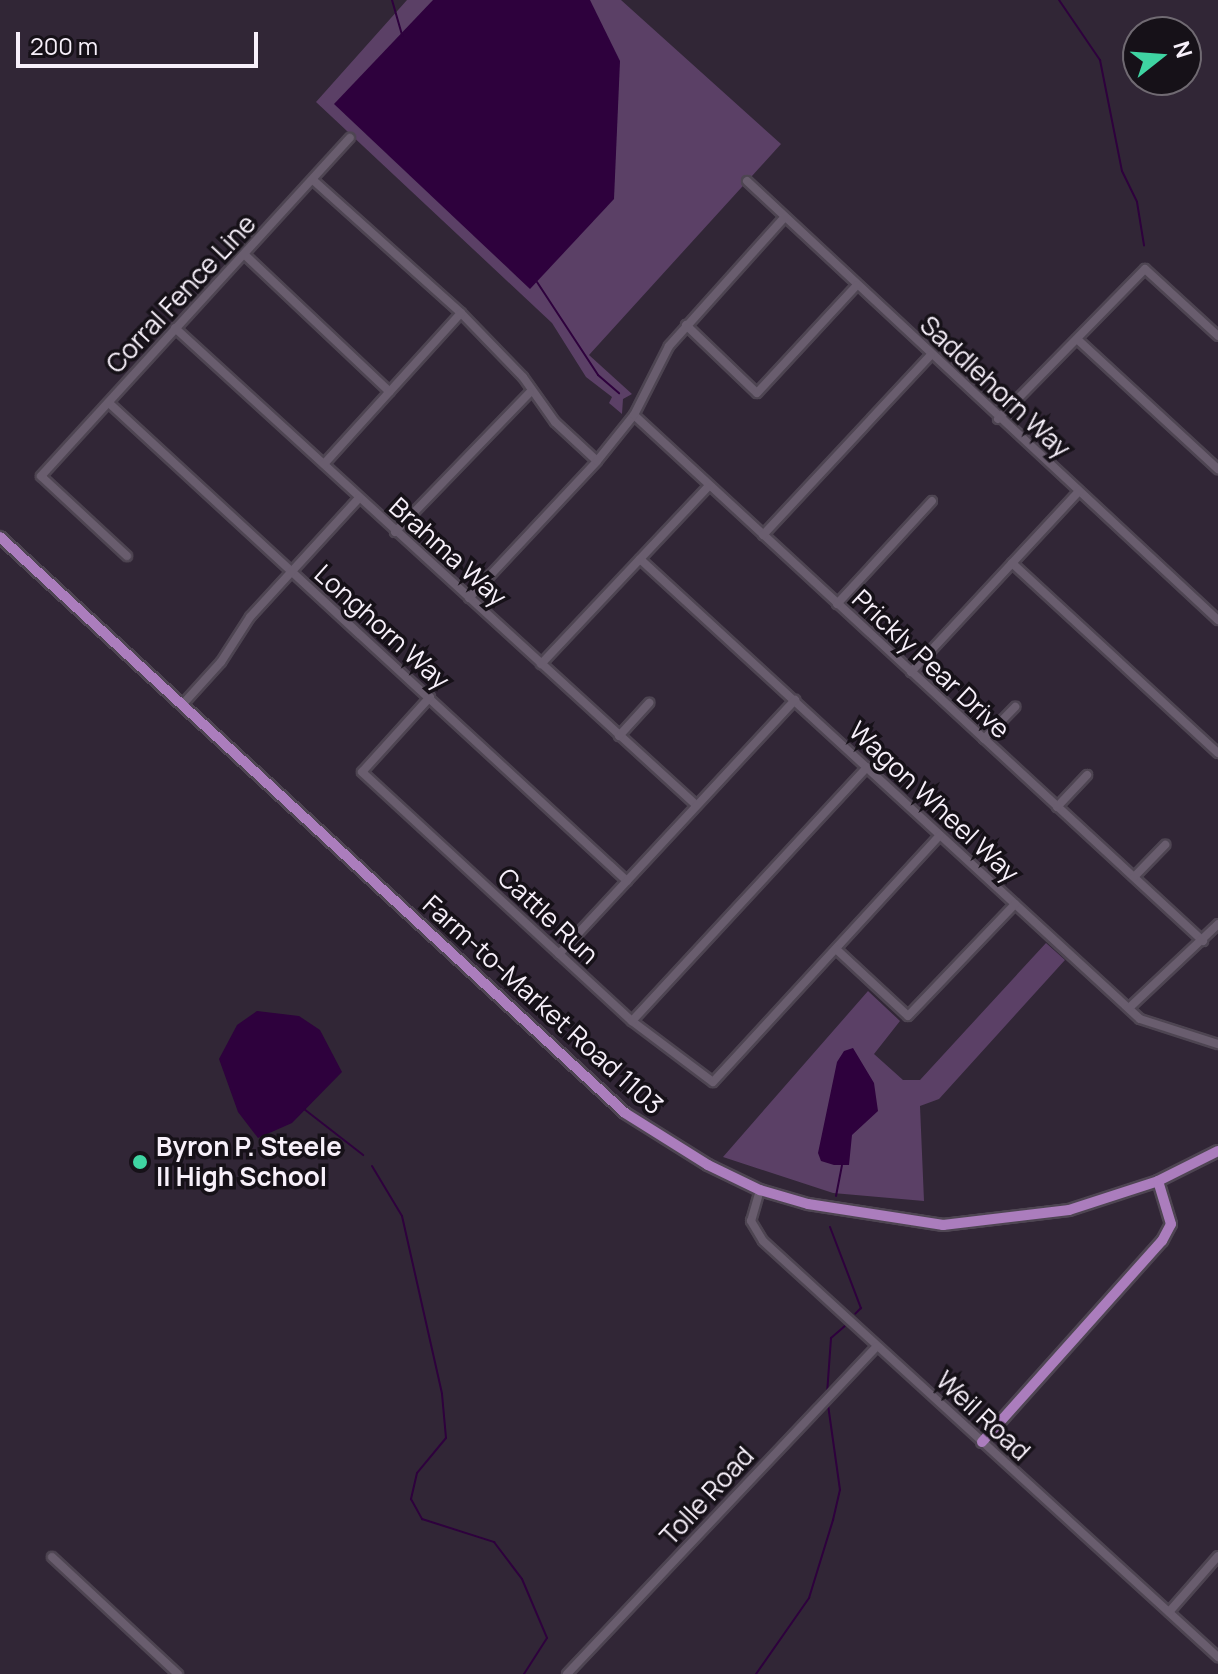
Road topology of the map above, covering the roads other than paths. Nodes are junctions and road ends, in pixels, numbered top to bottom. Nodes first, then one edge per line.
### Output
1 (350, 138) dead end
2 (313, 180) junction
3 (747, 181) dead end
4 (784, 218) junction
5 (245, 255) junction
6 (857, 285) junction
7 (461, 313) junction
8 (686, 325) junction
9 (175, 328) junction
10 (1218, 336) edge
11 (1077, 339) junction
12 (931, 355) junction
13 (390, 392) junction
14 (530, 392) junction
15 (109, 403) junction
16 (634, 415) junction
17 (998, 419) junction
18 (597, 461) junction
19 (324, 464) junction
20 (1218, 469) edge
21 (709, 486) junction
22 (1079, 491) junction
23 (359, 498) junction
24 (932, 501) dead end
25 (395, 532) junction
26 (763, 535) junction
27 (0, 537) edge
28 (127, 556) dead end
29 (640, 559) junction
30 (1012, 563) junction
31 (292, 572) junction
32 (469, 598) junction
33 (837, 604) junction
34 (1218, 620) edge
35 (541, 664) junction
36 (911, 672) junction
37 (430, 697) junction
38 (795, 700) junction
39 (649, 703) dead end
40 (182, 705) junction
41 (1015, 707) dead end
42 (619, 736) junction
43 (984, 739) junction
44 (1218, 753) edge
45 (867, 767) junction
46 (1087, 775) dead end
47 (695, 804) junction
48 (1057, 807) junction
49 (940, 835) junction
50 (1165, 845) dead end
51 (1134, 877) junction
52 (627, 881) junction
53 (1015, 904) junction
54 (1218, 924) edge
55 (1203, 941) junction
56 (836, 949) junction
57 (559, 954) junction
58 (1129, 1008) junction
59 (632, 1021) junction
60 (1218, 1044) edge
61 (1218, 1151) edge
62 (1158, 1181) junction
63 (760, 1190) junction
64 (877, 1346) junction
65 (982, 1442) junction
66 (1218, 1556) edge
67 (52, 1557) dead end
68 (1169, 1612) junction
69 (1218, 1657) edge
70 (178, 1674) edge
71 (567, 1674) edge

1 - 2 street, Corral Fence Line
2 - 5 street, Corral Fence Line
2 - 7 street
3 - 4 street, Saddlehorn Way
4 - 6 street, Saddlehorn Way
4 - 8 street
5 - 9 street, Corral Fence Line
5 - 13 street
6 - 8 street
6 - 12 street, Saddlehorn Way
7 - 13 street
7 - 14 street
8 - 16 street
9 - 15 street, Corral Fence Line
9 - 19 street, Brahma Way
10 - 11 street
11 - 17 street
11 - 20 street
12 - 17 street, Saddlehorn Way
12 - 26 street
13 - 19 street
14 - 18 street
14 - 25 street
15 - 28 street, Corral Fence Line
15 - 31 street, Longhorn Way
16 - 18 street
16 - 21 street, Prickly Pear Drive
17 - 22 street, Saddlehorn Way
18 - 32 street
19 - 23 street, Brahma Way
21 - 26 street, Prickly Pear Drive
21 - 29 street
22 - 30 street
22 - 34 street, Saddlehorn Way
23 - 25 street, Brahma Way
23 - 31 street
24 - 33 street
25 - 32 street, Brahma Way
26 - 33 street, Prickly Pear Drive
27 - 40 main road, Farm-to-Market Road 1103
29 - 35 street
29 - 38 street, Wagon Wheel Way
30 - 36 street
30 - 44 street
31 - 37 street, Longhorn Way
31 - 40 street
32 - 35 street, Brahma Way
33 - 36 street, Prickly Pear Drive
35 - 42 street, Brahma Way
36 - 43 street, Prickly Pear Drive
37 - 52 street, Longhorn Way
37 - 57 street, Cattle Run
38 - 45 street, Wagon Wheel Way
38 - 47 street
39 - 42 street
40 - 63 main road, Farm-to-Market Road 1103
41 - 43 street
42 - 47 street, Brahma Way
43 - 48 street, Prickly Pear Drive
45 - 49 street, Wagon Wheel Way
45 - 59 street
46 - 48 street
47 - 52 street
48 - 51 street, Prickly Pear Drive
49 - 53 street, Wagon Wheel Way
49 - 56 street
50 - 51 street
51 - 55 street, Prickly Pear Drive
52 - 57 street
53 - 56 street
53 - 58 street, Wagon Wheel Way
54 - 55 street
55 - 58 street
56 - 59 street, Cattle Run
57 - 59 street, Cattle Run
58 - 60 street, Wagon Wheel Way
61 - 62 main road, Farm-to-Market Road 1103
62 - 63 main road, Farm-to-Market Road 1103
62 - 65 main road
63 - 64 street, Weil Road
64 - 65 street, Weil Road
64 - 71 street, Tolle Road
65 - 68 street, Weil Road
66 - 68 street
67 - 70 street
68 - 69 street, Weil Road

